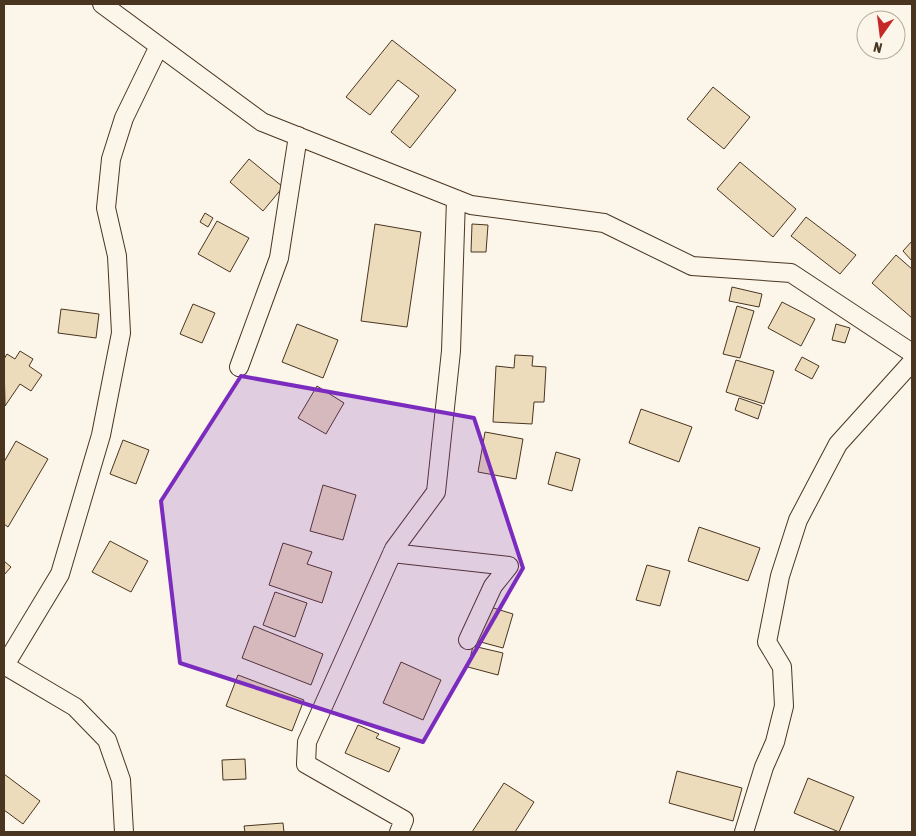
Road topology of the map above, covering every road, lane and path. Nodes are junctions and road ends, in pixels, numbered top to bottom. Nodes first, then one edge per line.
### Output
1 (102, 4) edge
2 (159, 46) junction
3 (298, 136) junction
4 (456, 199) junction
5 (912, 353) edge
6 (912, 362) edge
7 (239, 367) dead end
8 (392, 553) junction
9 (468, 640) dead end
10 (4, 665) edge
11 (124, 832) edge
12 (400, 832) edge
13 (744, 832) edge

1 - 2 street
2 - 3 street
2 - 10 street
3 - 4 street
3 - 7 street
4 - 5 street
4 - 8 street
6 - 13 street
8 - 9 street
8 - 12 street
10 - 11 street

